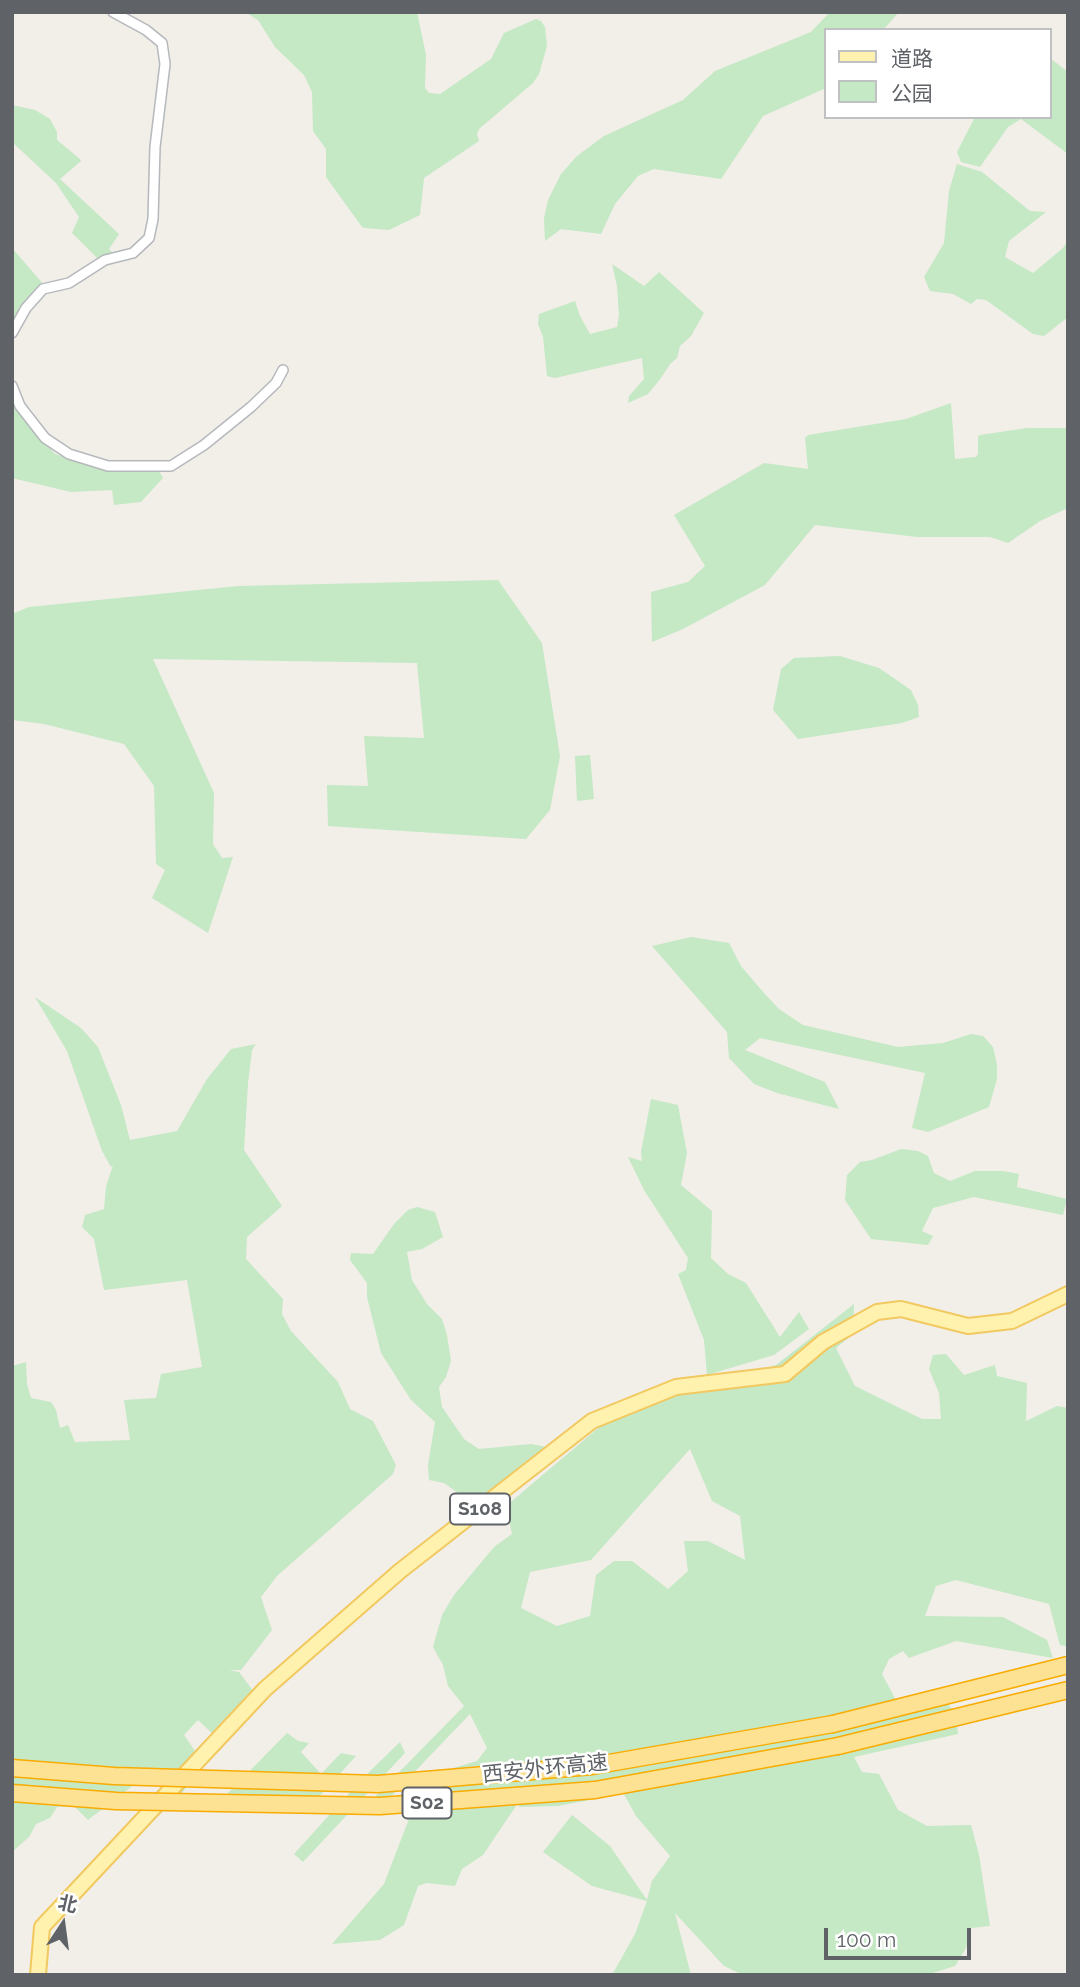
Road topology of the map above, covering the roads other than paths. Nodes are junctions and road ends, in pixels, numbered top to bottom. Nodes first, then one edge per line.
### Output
1 (113, 12) edge
2 (12, 333) edge
3 (283, 370) dead end
4 (12, 386) edge
5 (1068, 1294) edge
6 (1068, 1665) edge
7 (1063, 1691) edge
8 (12, 1768) edge
9 (12, 1793) edge
10 (38, 1975) edge

1 - 2 street
3 - 4 street
5 - 10 main road, S108
6 - 8 highway, 西安外环高速 / S02, bridge
7 - 9 highway, 西安外环高速 / S02, bridge

